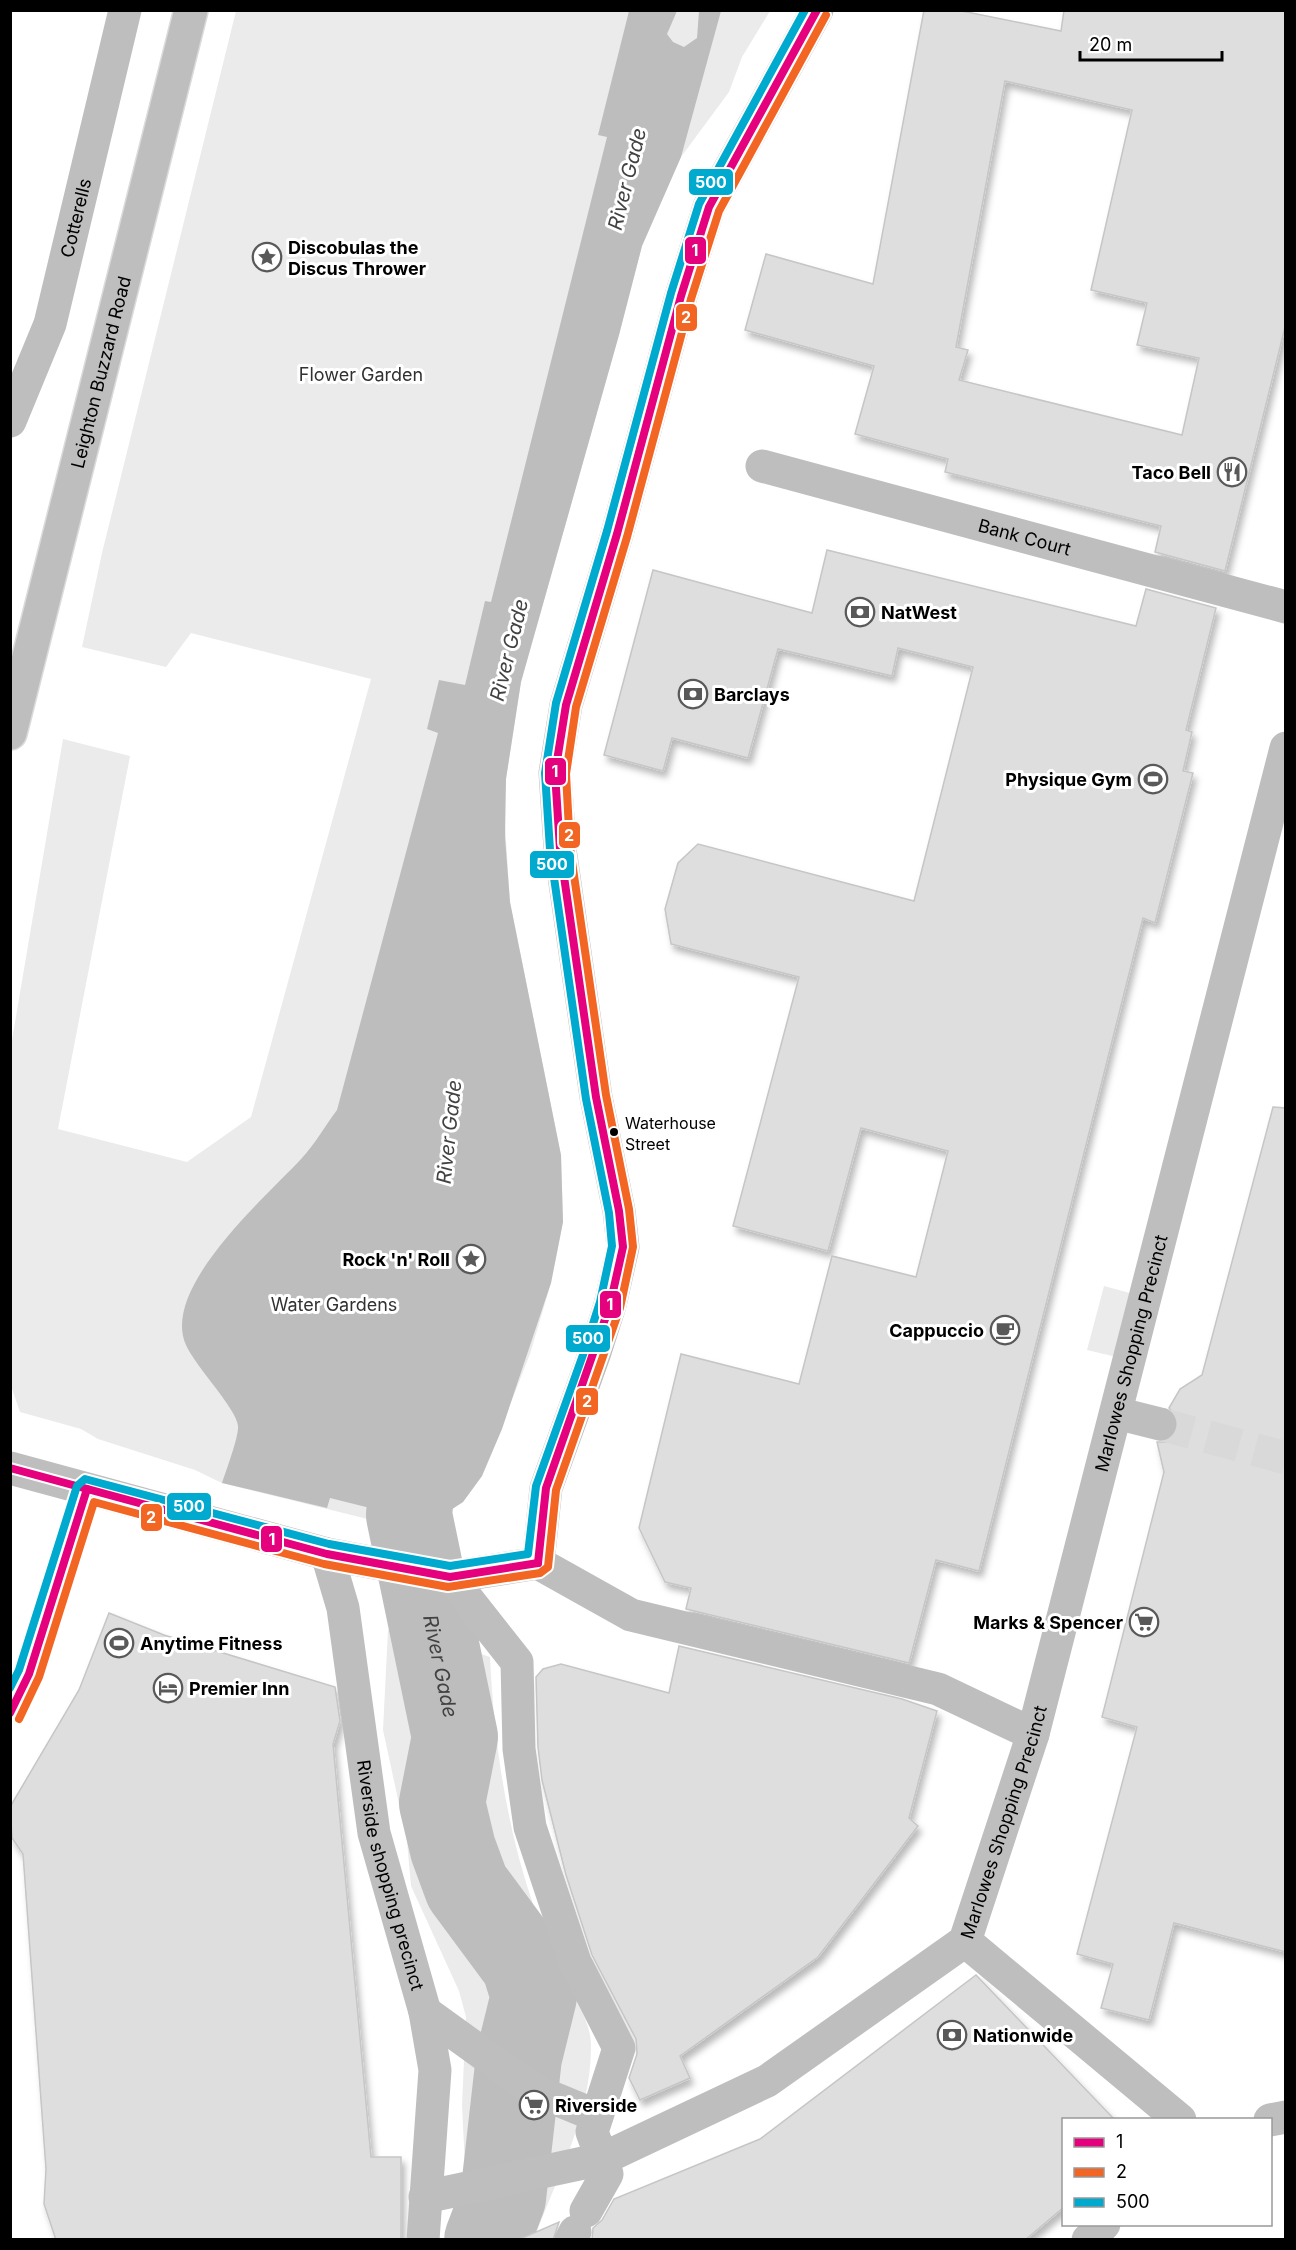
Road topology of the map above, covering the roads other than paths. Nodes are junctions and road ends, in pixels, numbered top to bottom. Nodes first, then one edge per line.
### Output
1 (125, 10) edge
2 (192, 10) edge
3 (817, 10) edge
4 (10, 421) edge
5 (762, 465) dead end
6 (1286, 607) edge
7 (10, 733) edge
8 (1286, 748) edge
9 (1116, 1413) junction
10 (1160, 1424) tunnel mouth
11 (10, 1468) edge
12 (327, 1554) junction
13 (538, 1563) junction
14 (450, 1577) junction
15 (1033, 1734) junction
16 (965, 1941) junction
17 (425, 2012) junction
18 (597, 2116) junction
19 (1178, 2118) edge
20 (602, 2159) junction
21 (425, 2197) junction
22 (1102, 2226) edge
23 (577, 2228) edge
24 (423, 2240) edge
25 (1088, 2240) edge

1 - 4 street, Cotterells
2 - 7 street, Leighton Buzzard Road
3 - 13 street
5 - 6 street, Bank Court
8 - 9 street, Marlowes Shopping Precinct
9 - 10 street
9 - 15 street, Marlowes Shopping Precinct
11 - 12 street
12 - 14 street
12 - 17 street, Riverside shopping precinct
13 - 14 street
13 - 15 street
14 - 18 street
15 - 16 street, Marlowes Shopping Precinct
16 - 19 street
16 - 20 street, Marlowes Shopping Precinct
17 - 18 street
17 - 21 street, Riverside shopping precinct
18 - 20 street
20 - 21 street, Marlowes Shopping Precinct
20 - 23 street
21 - 24 street
22 - 25 street

